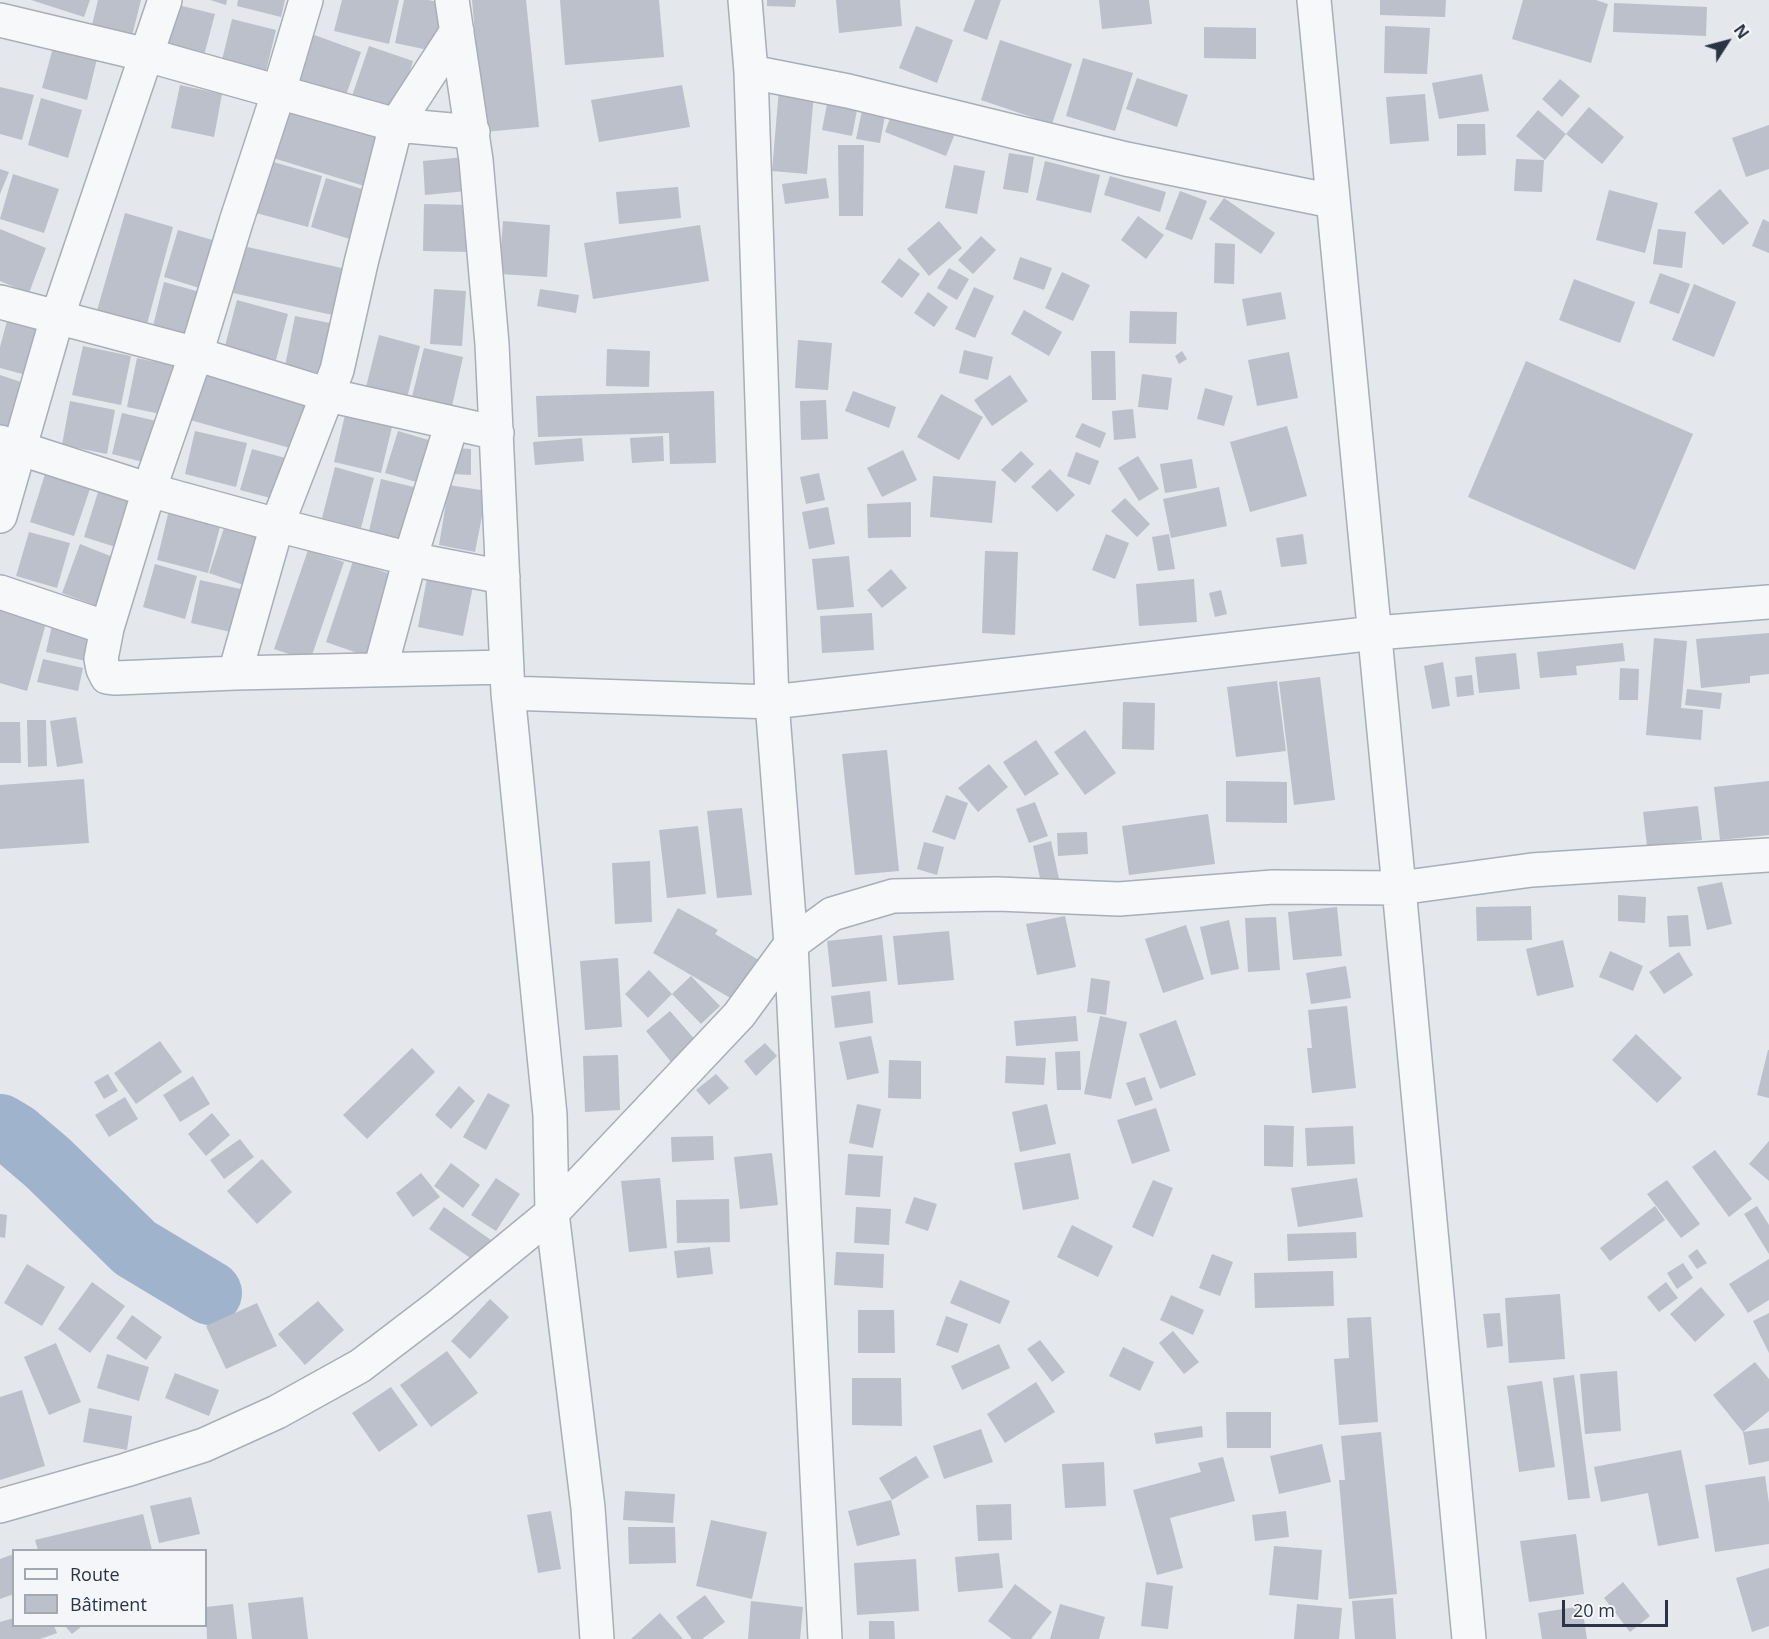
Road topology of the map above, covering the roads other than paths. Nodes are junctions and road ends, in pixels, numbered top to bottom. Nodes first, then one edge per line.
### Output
1 (165, 0) edge
2 (306, 0) edge
3 (745, 0) edge
4 (1314, 0) edge
5 (455, 15) edge
6 (0, 20) edge
7 (147, 55) junction
8 (751, 72) junction
9 (279, 91) junction
10 (396, 124) junction
11 (473, 132) junction
12 (1332, 201) junction
13 (0, 302) edge
14 (57, 318) junction
15 (196, 354) junction
16 (328, 395) junction
17 (452, 423) junction
18 (497, 433) junction
19 (10, 445) edge
20 (149, 490) junction
21 (0, 516) edge
22 (277, 525) junction
23 (410, 558) junction
24 (503, 578) junction
25 (0, 592) edge
26 (1769, 602) edge
27 (107, 628) junction
28 (1375, 633) junction
29 (380, 670) junction
30 (235, 673) junction
31 (508, 680) junction
32 (772, 702) junction
33 (1769, 855) edge
34 (1399, 888) junction
35 (791, 944) junction
36 (552, 1213) junction
37 (0, 1506) edge
38 (597, 1639) edge
39 (825, 1639) edge
40 (1469, 1639) edge

1 - 7 street
2 - 9 street
3 - 8 street
4 - 12 street
5 - 10 street
5 - 11 street
6 - 7 street
7 - 9 street
7 - 14 street
8 - 12 street
8 - 32 street
9 - 10 street
9 - 15 street
10 - 11 street
10 - 16 street
11 - 18 street
12 - 28 street
13 - 14 street
14 - 15 street
14 - 19 street
15 - 16 street
15 - 20 street
16 - 17 street
16 - 22 street
17 - 18 street
17 - 23 street
18 - 24 street
19 - 20 street
19 - 21 street
20 - 22 street
20 - 27 street
22 - 23 street
22 - 30 street
23 - 24 street
23 - 29 street
24 - 31 street
25 - 27 street
26 - 28 street
27 - 30 street
28 - 32 street
28 - 34 street
29 - 30 street
29 - 31 street
31 - 32 street
31 - 36 street
32 - 35 street
33 - 34 street
34 - 35 street
34 - 40 street
35 - 36 street
35 - 39 street
36 - 37 street
36 - 38 street

